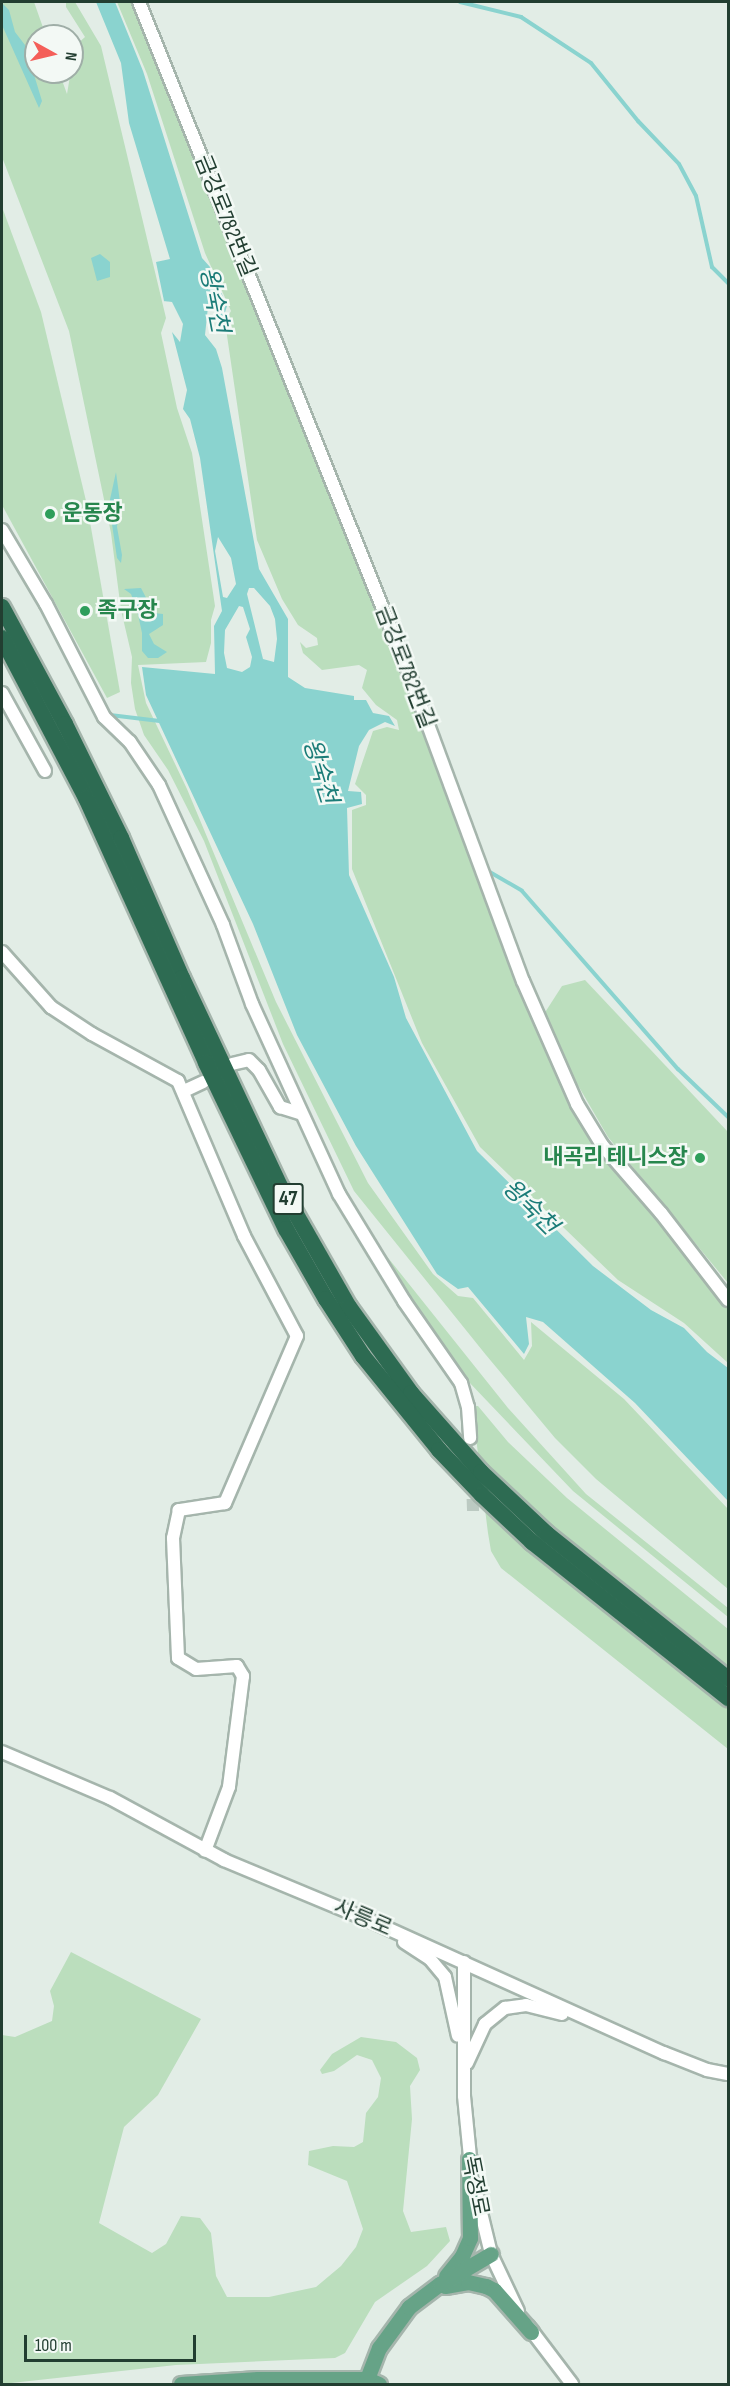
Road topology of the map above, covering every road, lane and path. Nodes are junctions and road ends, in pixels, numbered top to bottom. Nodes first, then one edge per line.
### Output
1 (139, 2) edge
2 (2, 530) edge
3 (2, 607) edge
4 (2, 638) edge
5 (2, 693) edge
6 (45, 771) dead end
7 (2, 952) edge
8 (232, 1064) dead end
9 (203, 1082) dead end
10 (184, 1091) junction
11 (300, 1113) junction
12 (729, 1300) edge
13 (470, 1438) dead end
14 (729, 1679) edge
15 (729, 1698) edge
16 (2, 1752) edge
17 (205, 1851) junction
18 (381, 1925) junction
19 (464, 1962) junction
20 (596, 2023) junction
21 (464, 2069) junction
22 (729, 2074) edge
23 (469, 2159) junction
24 (491, 2254) junction
25 (433, 2289) junction
26 (531, 2332) junction
27 (370, 2383) edge
28 (181, 2385) edge
29 (572, 2385) edge

1 - 12 street, 금강로782번길
2 - 11 street
3 - 14 highway, 47
4 - 15 highway, 47
5 - 6 street
7 - 10 street
8 - 11 street
9 - 10 street
10 - 17 street
11 - 13 street
16 - 17 street, 사릉로
17 - 18 street, 사릉로
18 - 19 street, 사릉로
18 - 21 street
19 - 20 street, 사릉로
19 - 21 street, 독정로
20 - 21 street
20 - 22 street, 사릉로
21 - 23 street, 독정로
23 - 24 street, 독정로
23 - 25 main road
24 - 25 main road
24 - 26 street, 독정로
25 - 26 main road
25 - 27 main road
26 - 29 street, 독정로
27 - 28 main road

